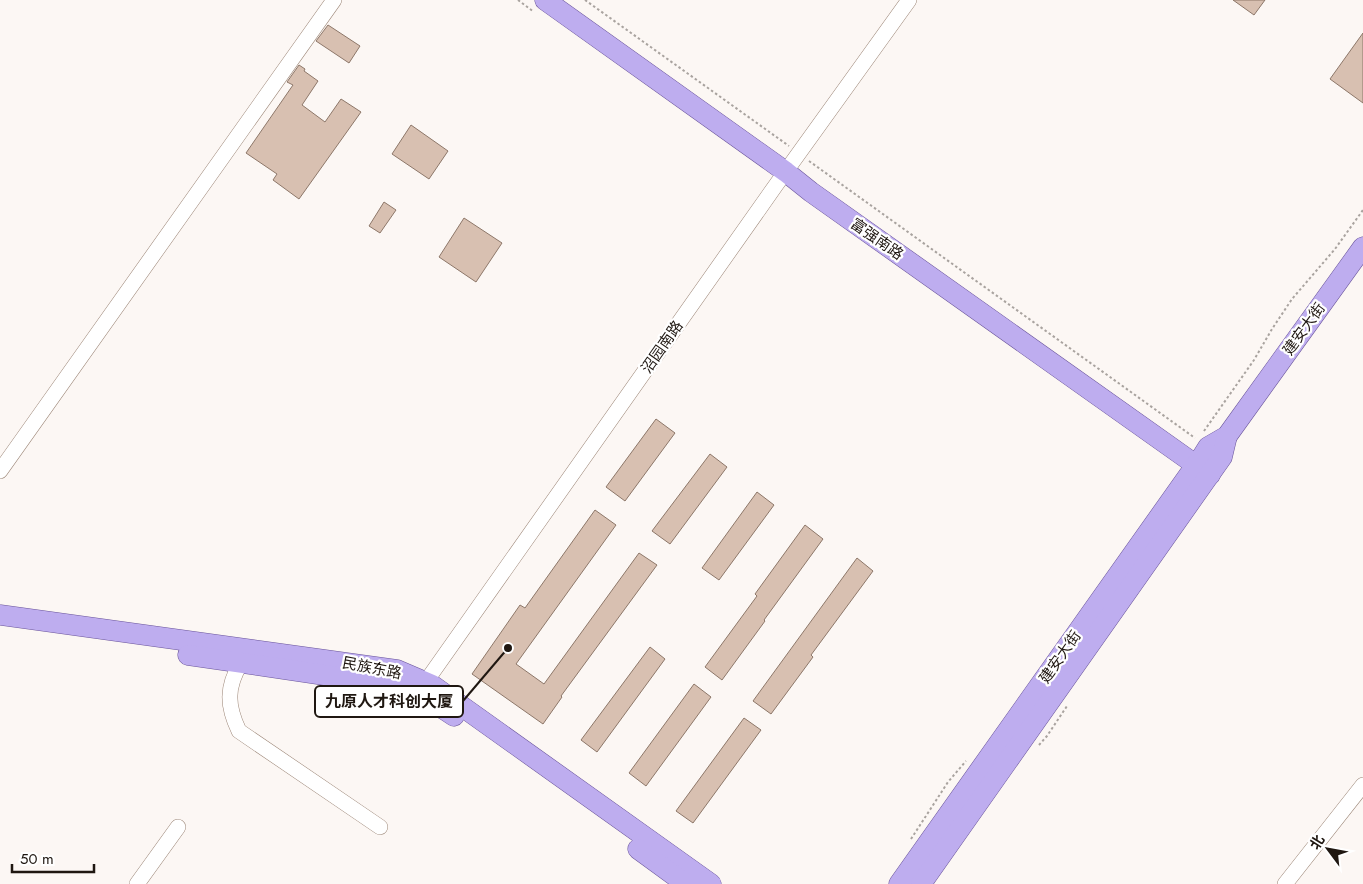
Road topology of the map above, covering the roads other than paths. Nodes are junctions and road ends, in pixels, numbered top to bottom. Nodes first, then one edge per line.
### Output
1 (334, 0) edge
2 (545, 0) edge
3 (565, 0) edge
4 (909, 0) edge
5 (792, 163) junction
6 (1363, 247) edge
7 (1207, 462) junction
8 (0, 471) edge
9 (0, 615) edge
10 (0, 628) edge
11 (241, 663) junction
12 (421, 689) junction
13 (1363, 785) edge
14 (178, 827) dead end
15 (380, 827) dead end
16 (654, 860) junction
17 (137, 884) edge
18 (668, 884) edge
19 (686, 884) edge
20 (711, 884) edge
21 (899, 884) edge
22 (922, 884) edge
23 (1285, 884) edge

1 - 8 street
2 - 5 main road, 富强南路
3 - 5 main road, 富强南路
4 - 5 street, 沼园南路
5 - 7 main road, 富强南路
5 - 12 street, 沼园南路
6 - 7 main road, 建安大街
7 - 21 main road, 建安大街
7 - 22 main road, 建安大街
9 - 12 main road, 民族东路
10 - 11 main road, 民族东路
11 - 12 main road, 民族东路
11 - 15 street
12 - 16 main road, 民族东路
12 - 20 main road, 民族东路
13 - 23 street
14 - 17 street
16 - 18 main road
16 - 19 main road, 民族东路

